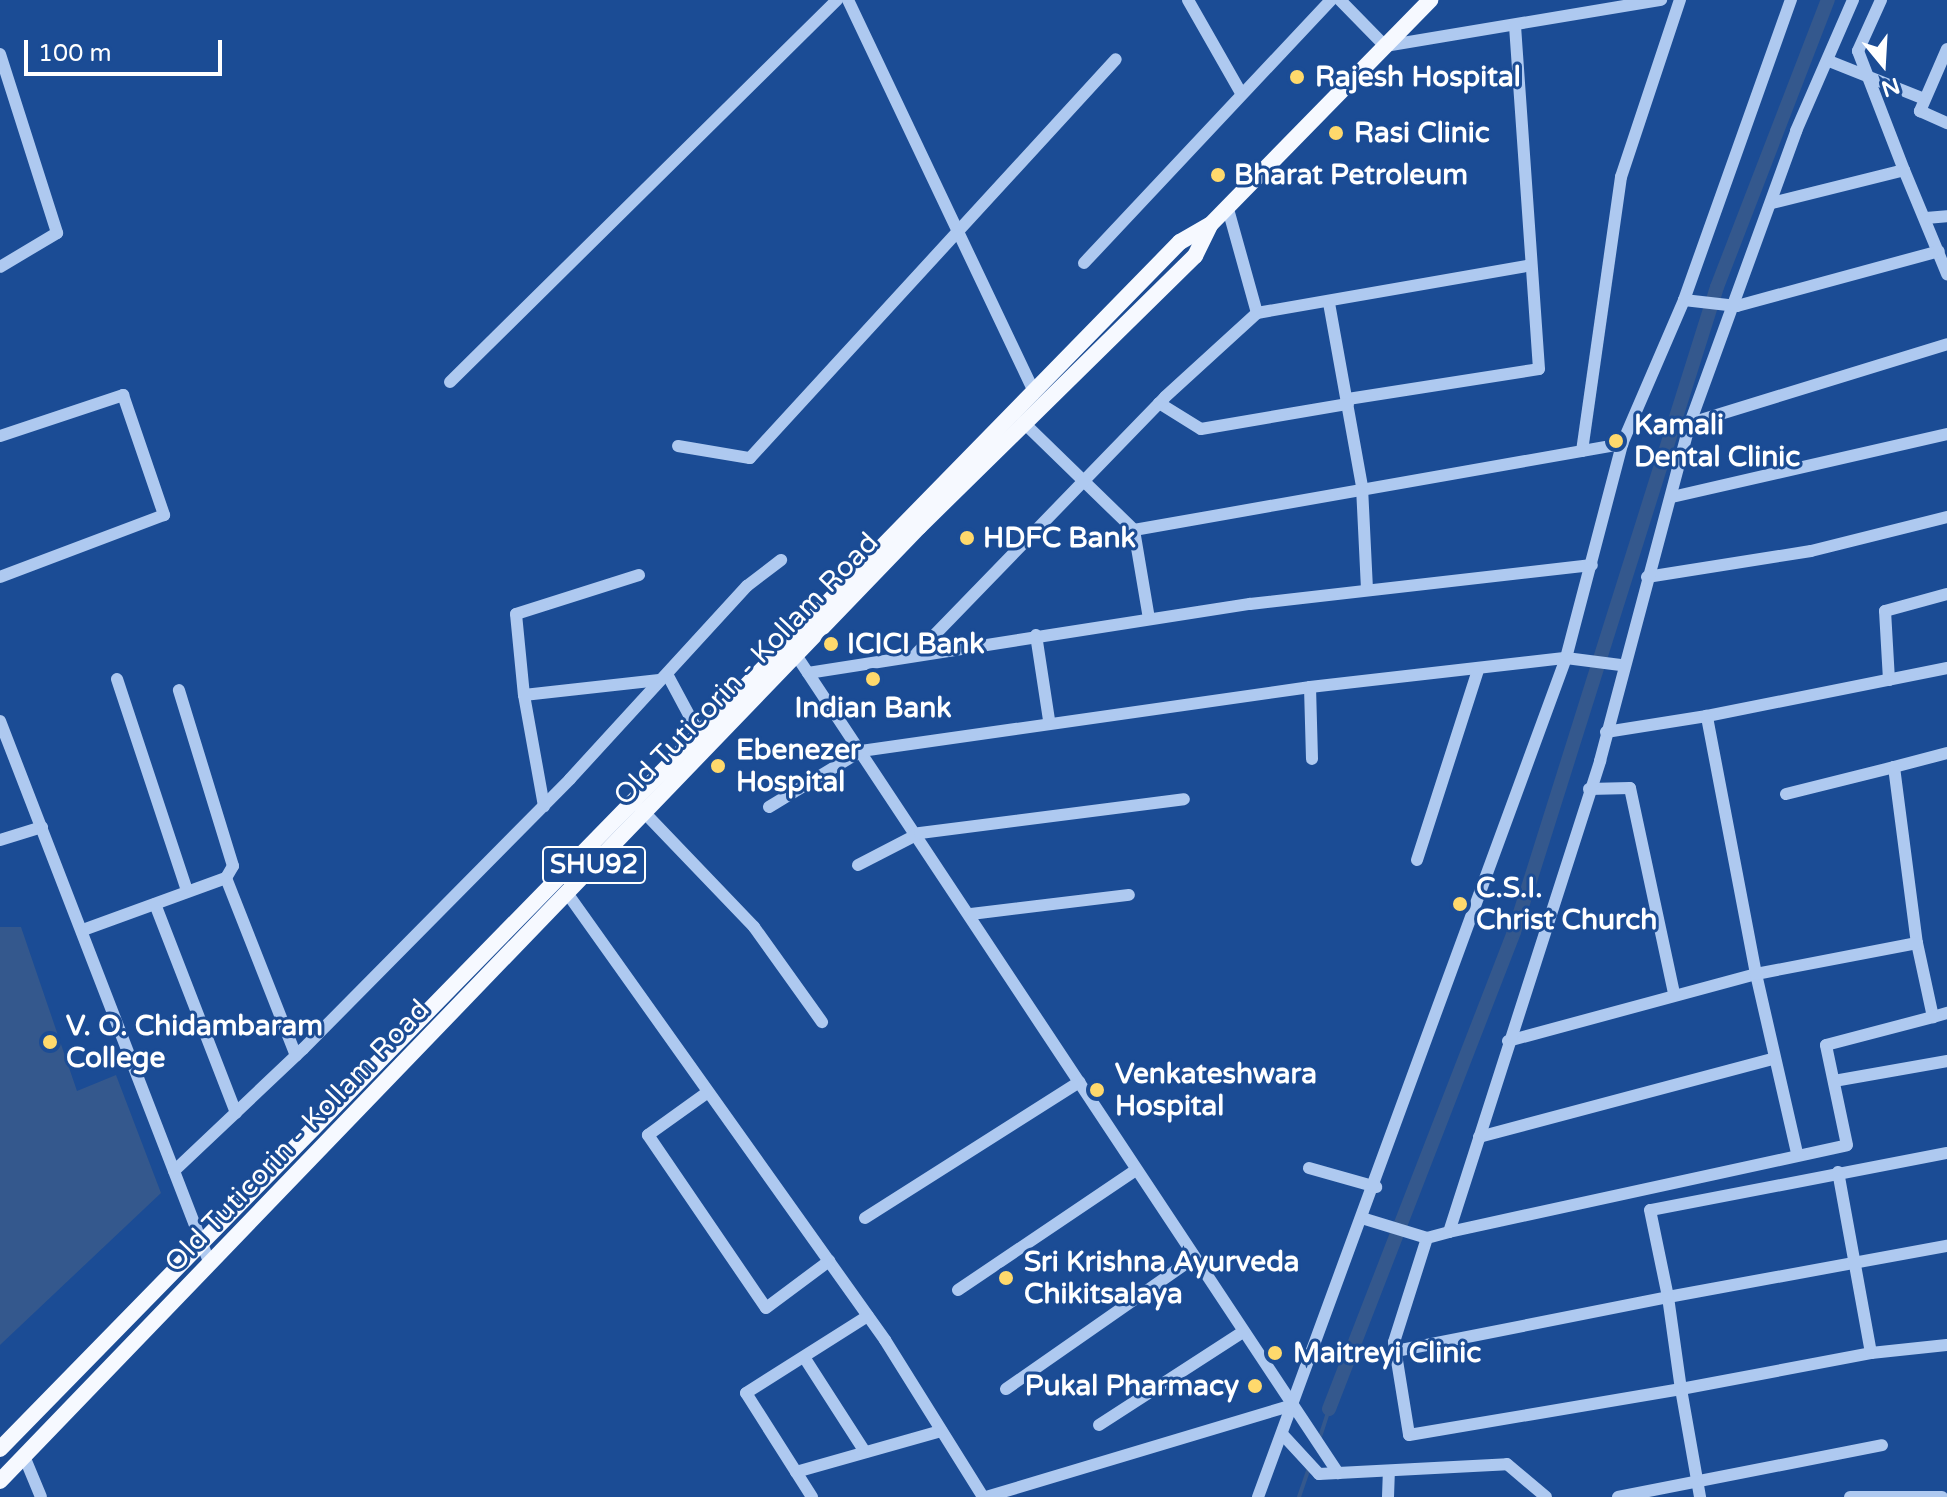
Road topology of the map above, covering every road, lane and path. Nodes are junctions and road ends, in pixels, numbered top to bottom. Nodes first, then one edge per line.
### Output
1 (837, 0) edge
2 (848, 0) edge
3 (1188, 0) edge
4 (1331, 0) edge
5 (1340, 0) edge
6 (1430, 0) edge
7 (1661, 0) edge
8 (1680, 0) edge
9 (1791, 0) edge
10 (1853, 0) edge
11 (1881, 0) edge
12 (1515, 27) junction
13 (1385, 46) junction
14 (1947, 49) edge
15 (0, 54) edge
16 (1116, 59) dead end
17 (1829, 61) junction
18 (1862, 71) junction
19 (1241, 93) junction
20 (1922, 98) junction
21 (1947, 123) edge
22 (1904, 170) junction
23 (1772, 203) junction
24 (1228, 209) junction
25 (1947, 216) edge
26 (1926, 218) junction
27 (1210, 225) junction
28 (959, 236) junction
29 (1939, 251) junction
30 (1084, 263) dead end
31 (1531, 265) junction
32 (0, 267) edge
33 (1947, 274) edge
34 (1684, 300) junction
35 (1329, 303) junction
36 (1737, 306) junction
37 (1257, 313) junction
38 (1947, 344) edge
39 (450, 382) dead end
40 (1034, 391) junction
41 (1348, 402) junction
42 (1159, 403) junction
43 (1023, 422) junction
44 (1690, 423) junction
45 (1947, 434) edge
46 (0, 436) edge
47 (1622, 444) junction
48 (678, 446) dead end
49 (1582, 451) junction
50 (1084, 479) junction
51 (1362, 487) junction
52 (1672, 497) junction
53 (1947, 517) edge
54 (1134, 530) junction
55 (781, 560) dead end
56 (1592, 565) junction
57 (639, 575) dead end
58 (0, 577) edge
59 (1647, 577) junction
60 (1367, 590) junction
61 (1947, 594) edge
62 (1149, 619) junction
63 (1036, 635) junction
64 (917, 653) junction
65 (798, 658) junction
66 (1566, 658) junction
67 (1621, 665) junction
68 (1947, 668) edge
69 (1478, 670) junction
70 (808, 673) junction
71 (663, 677) junction
72 (117, 679) dead end
73 (1889, 680) junction
74 (1310, 687) junction
75 (179, 690) dead end
76 (524, 695) junction
77 (1707, 716) junction
78 (1049, 720) junction
79 (0, 721) edge
80 (697, 730) junction
81 (1606, 732) junction
82 (861, 751) junction
83 (1947, 753) edge
84 (1312, 759) dead end
85 (1894, 767) junction
86 (1589, 789) junction
87 (1786, 794) dead end
88 (1184, 799) dead end
89 (544, 806) junction
90 (638, 807) junction
91 (769, 807) dead end
92 (42, 827) junction
93 (920, 833) junction
94 (0, 840) edge
95 (1417, 860) dead end
96 (858, 865) dead end
97 (226, 878) junction
98 (187, 891) junction
99 (567, 893) junction
100 (1129, 895) dead end
101 (155, 904) junction
102 (971, 914) junction
103 (83, 930) junction
104 (1917, 943) junction
105 (1756, 974) junction
106 (1674, 994) junction
107 (1947, 1013) edge
108 (1933, 1017) junction
109 (822, 1022) dead end
110 (1508, 1041) junction
111 (296, 1056) junction
112 (1773, 1059) junction
113 (1947, 1061) edge
114 (1834, 1081) junction
115 (1079, 1082) junction
116 (708, 1092) junction
117 (236, 1113) junction
118 (1479, 1137) junction
119 (1797, 1153) junction
120 (1947, 1153) edge
121 (1309, 1168) dead end
122 (1136, 1170) junction
123 (174, 1171) junction
124 (1838, 1172) junction
125 (1376, 1187) junction
126 (1644, 1187) junction
127 (1650, 1210) junction
128 (865, 1218) dead end
129 (1365, 1219) junction
130 (1449, 1232) junction
131 (1427, 1238) junction
132 (200, 1244) junction
133 (1947, 1246) edge
134 (1194, 1258) junction
135 (829, 1261) junction
136 (1857, 1262) junction
137 (210, 1264) junction
138 (958, 1290) dead end
139 (1668, 1297) junction
140 (868, 1316) junction
141 (1243, 1332) junction
142 (1947, 1345) edge
143 (1396, 1351) junction
144 (1871, 1353) junction
145 (804, 1357) junction
146 (1006, 1389) dead end
147 (1681, 1389) junction
148 (1289, 1406) junction
149 (1099, 1425) dead end
150 (941, 1431) junction
151 (1283, 1435) junction
152 (1882, 1445) dead end
153 (0, 1449) edge
154 (865, 1452) junction
155 (24, 1456) junction
156 (1389, 1471) junction
157 (796, 1472) junction
158 (1338, 1473) junction
159 (1696, 1478) junction
160 (0, 1481) edge
161 (41, 1497) edge
162 (812, 1497) edge
163 (984, 1497) edge
164 (1258, 1497) edge
165 (1388, 1497) edge
166 (1546, 1497) edge
167 (1618, 1497) edge
168 (1700, 1497) edge
169 (1850, 1497) edge
170 (1942, 1497) edge

1 - 39 street
2 - 28 street
3 - 19 street
4 - 19 street
5 - 13 street
6 - 13 main road, Old Tuticorin - Kollam Road / SHU92
7 - 12 street
8 - 49 street
9 - 34 street
10 - 17 street
11 - 18 street
12 - 13 street
12 - 31 street
13 - 24 main road, Old Tuticorin - Kollam Road / SHU92
14 - 20 street
15 - 32 street
16 - 28 street
17 - 18 street
17 - 23 street
18 - 20 street
18 - 22 street
19 - 30 street
20 - 21 street
22 - 23 street
22 - 26 street
23 - 36 street
24 - 27 main road, Old Tuticorin - Kollam Road / SHU92
24 - 37 street
25 - 26 street
26 - 29 street
27 - 40 main road
27 - 43 main road, Old Tuticorin - Kollam Road / SHU92
28 - 40 street
28 - 48 street
29 - 33 street
29 - 36 street
31 - 35 street
31 - 41 street
34 - 36 street
34 - 47 street
35 - 37 street
35 - 41 street
36 - 44 street
37 - 42 street
38 - 44 street
40 - 80 main road
41 - 42 street
41 - 51 street
42 - 50 street
43 - 50 street
43 - 65 main road, Old Tuticorin - Kollam Road / SHU92
44 - 52 street
45 - 52 street
46 - 58 street
47 - 49 street
47 - 56 street
49 - 51 street
50 - 54 street
50 - 64 street
51 - 54 street
51 - 60 street
52 - 59 street
53 - 59 street
54 - 62 street
55 - 71 street
56 - 60 street
56 - 66 street
57 - 76 street
59 - 67 street
60 - 62 street
61 - 73 street
62 - 63 street
63 - 64 street
63 - 78 street
64 - 70 street
65 - 70 street
65 - 90 main road, Old Tuticorin - Kollam Road / SHU92
66 - 67 street
66 - 69 street
66 - 125 street
67 - 81 street
68 - 73 street
69 - 74 street
69 - 95 street
70 - 82 street
71 - 76 street
71 - 80 street
71 - 89 street
72 - 98 street
73 - 77 street
74 - 78 street
74 - 84 street
75 - 97 street
76 - 89 street
77 - 81 street
77 - 105 street
78 - 82 street
79 - 92 street
80 - 90 main road
81 - 86 street
82 - 91 street
82 - 93 street
83 - 85 street
85 - 87 street
85 - 104 street
86 - 106 street
86 - 110 street
88 - 93 street
89 - 111 street
90 - 99 main road, Old Tuticorin - Kollam Road / SHU92
90 - 109 street
90 - 132 main road
92 - 94 street
92 - 103 street
93 - 96 street
93 - 102 street
97 - 98 street
97 - 111 street
98 - 101 street
99 - 116 street
99 - 137 main road, Old Tuticorin - Kollam Road / SHU92
100 - 102 street
101 - 103 street
101 - 117 street
102 - 115 street
103 - 123 street
104 - 105 street
104 - 108 street
105 - 106 street
105 - 112 street
106 - 110 street
107 - 108 street
108 - 114 street
110 - 118 street
111 - 117 street
112 - 118 street
112 - 119 street
113 - 114 street
114 - 119 street
115 - 122 street
115 - 128 street
116 - 135 street
116 - 135 street
117 - 123 street
118 - 130 street
119 - 126 street
120 - 124 street
121 - 125 street
122 - 134 street
122 - 138 street
123 - 132 street
124 - 127 street
124 - 136 street
125 - 129 street
126 - 127 street
126 - 130 street
127 - 139 street
129 - 131 street
129 - 148 street
130 - 131 street
131 - 143 street
132 - 137 street
132 - 153 main road
133 - 136 street
134 - 141 street
134 - 146 street
135 - 140 street
136 - 139 street
136 - 144 street
137 - 155 main road, Old Tuticorin - Kollam Road / SHU92
139 - 143 street
139 - 147 street
140 - 145 street
140 - 150 street
141 - 148 street
141 - 149 street
142 - 144 street
143 - 147 street
144 - 147 street
145 - 154 street
145 - 157 street
147 - 159 street
148 - 151 street
148 - 158 street
148 - 163 street
150 - 154 street
150 - 163 street
151 - 158 street
151 - 164 street
152 - 159 street
154 - 157 street
155 - 160 main road, Old Tuticorin - Kollam Road / SHU92
155 - 161 street
156 - 158 street
156 - 165 street
156 - 166 street
157 - 162 street
159 - 167 street
159 - 168 street
169 - 170 street

